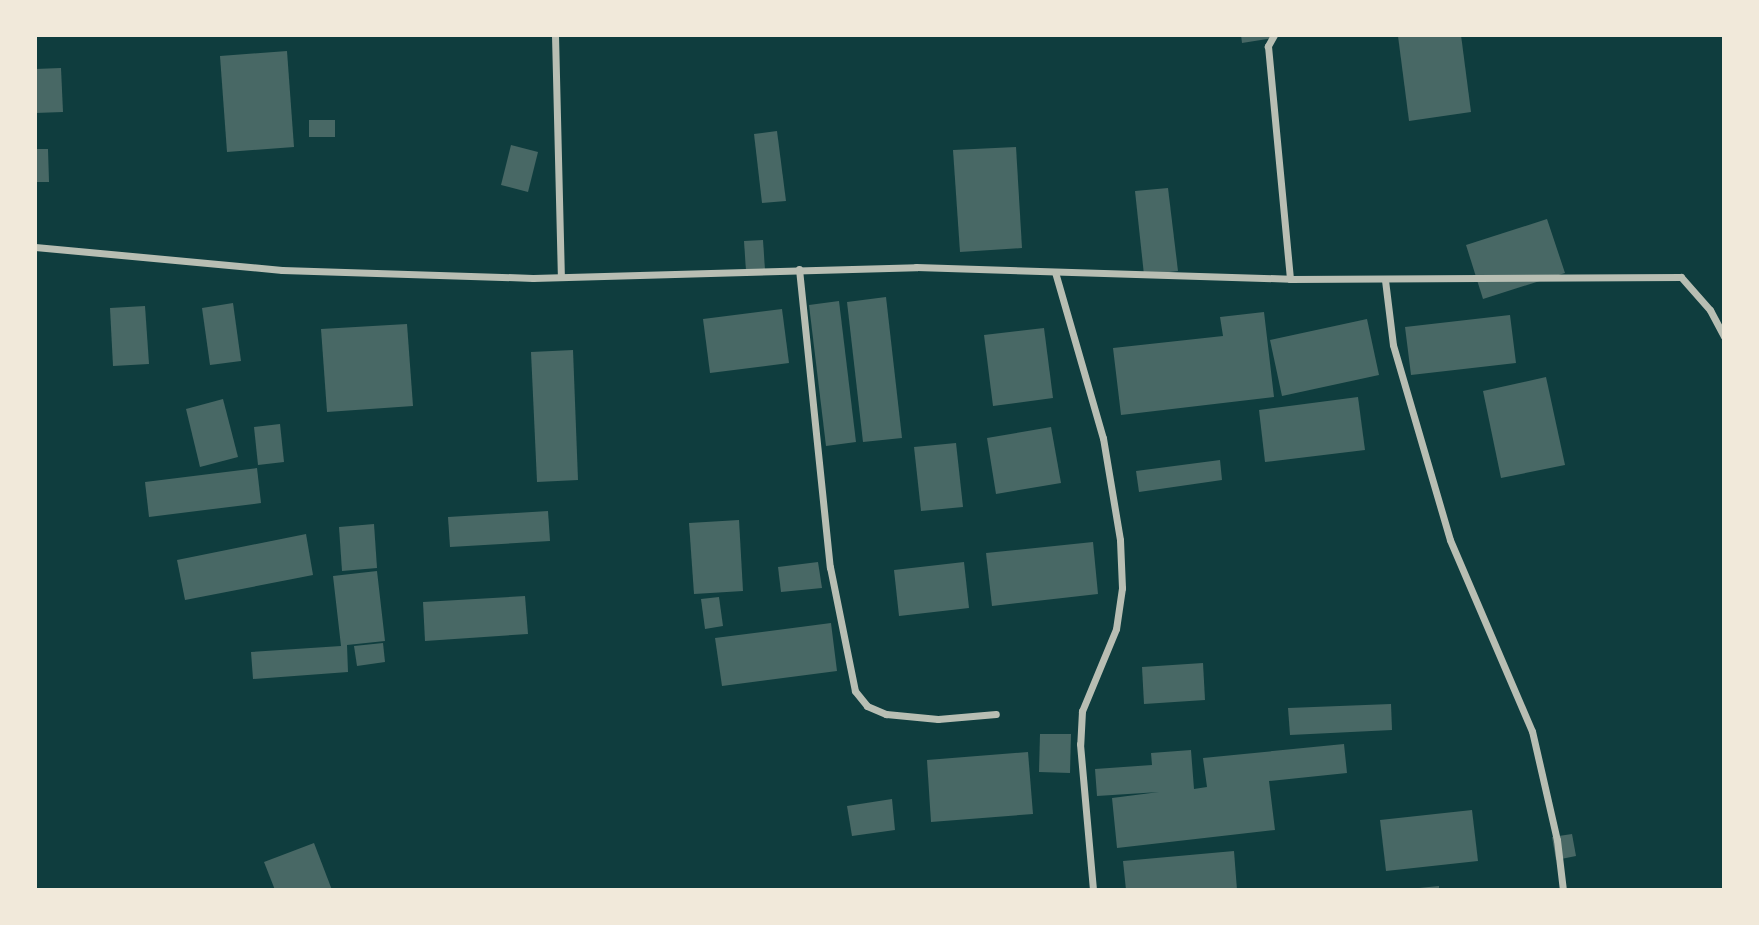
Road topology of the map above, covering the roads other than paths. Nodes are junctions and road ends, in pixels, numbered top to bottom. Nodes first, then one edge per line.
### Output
1 (555, 35) edge
2 (1274, 35) edge
3 (35, 247) edge
4 (799, 269) junction
5 (1055, 272) junction
6 (561, 277) junction
7 (1290, 279) junction
8 (1385, 280) junction
9 (1724, 336) edge
10 (996, 714) dead end
11 (1093, 890) edge
12 (1563, 890) edge

1 - 6 street
2 - 7 street
3 - 6 street
4 - 5 street
4 - 6 street
4 - 10 street
5 - 7 street
5 - 11 street
7 - 8 street
8 - 9 street
8 - 12 street

